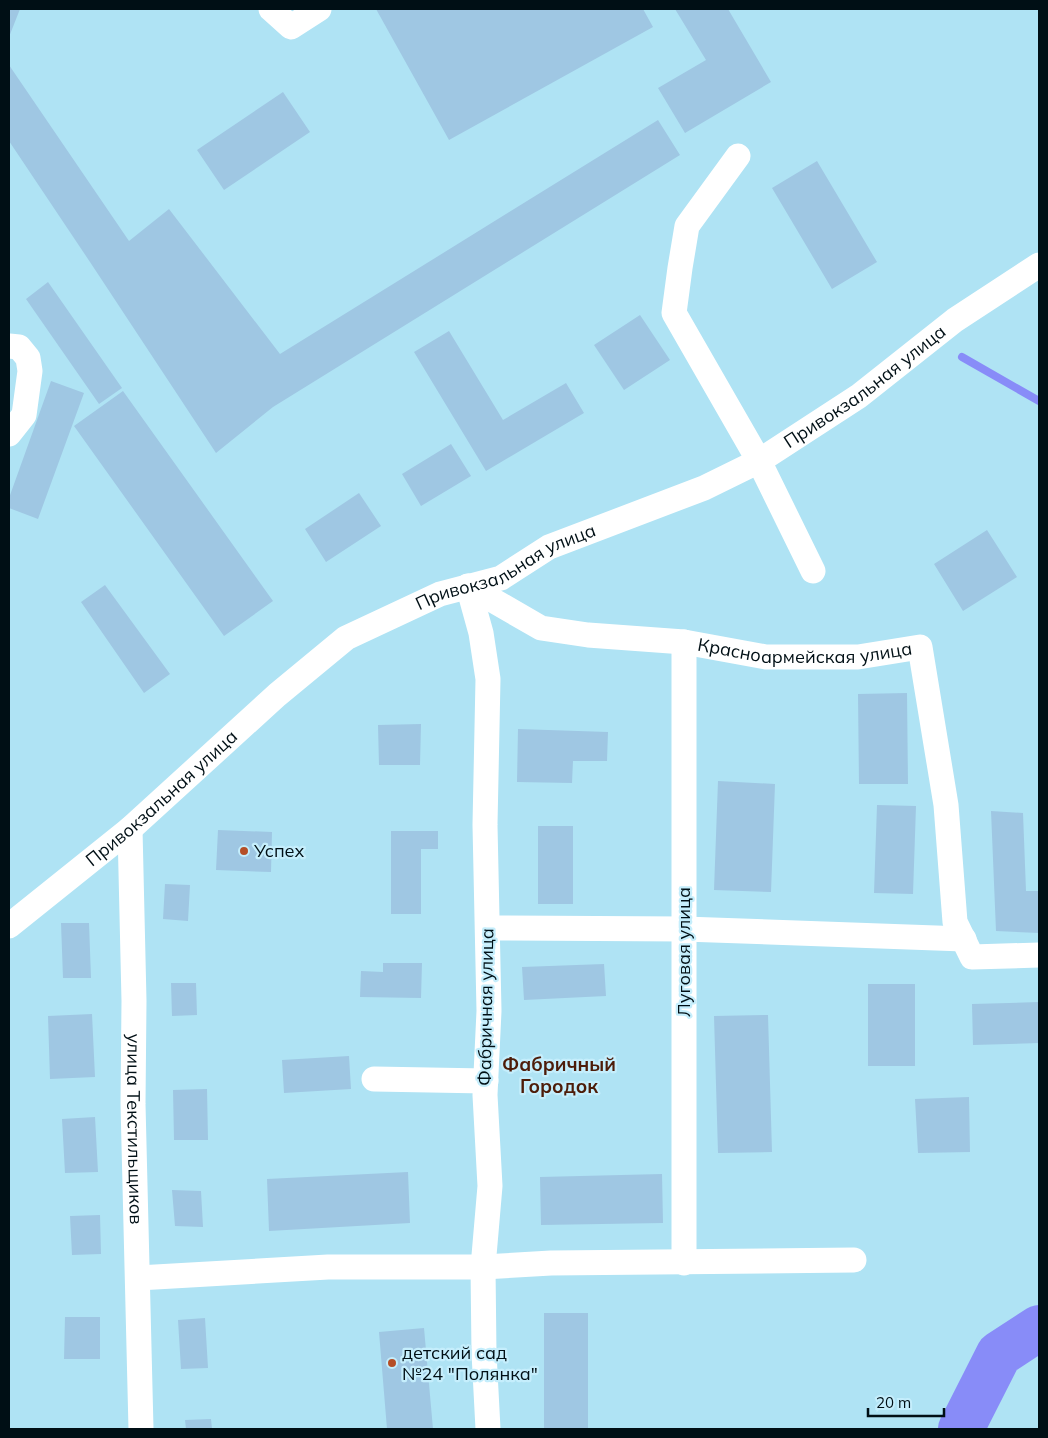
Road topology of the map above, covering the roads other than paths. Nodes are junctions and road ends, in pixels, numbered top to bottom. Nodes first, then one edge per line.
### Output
1 (271, 9) edge
2 (319, 9) edge
3 (738, 156) dead end
4 (1039, 265) edge
5 (9, 346) edge
6 (9, 434) edge
7 (759, 461) junction
8 (813, 571) dead end
9 (468, 586) junction
10 (684, 642) junction
11 (130, 829) junction
12 (9, 926) edge
13 (488, 928) junction
14 (684, 929) junction
15 (964, 939) junction
16 (1039, 956) edge
17 (374, 1079) dead end
18 (486, 1081) junction
19 (854, 1260) dead end
20 (684, 1263) junction
21 (482, 1267) junction
22 (138, 1278) junction
23 (141, 1429) edge
24 (488, 1429) edge

1 - 2 street
3 - 7 street
4 - 7 street, Привокзальная улица
5 - 6 street
7 - 8 street
7 - 9 street, Привокзальная улица
9 - 10 street, Красноармейская улица
9 - 11 street, Привокзальная улица
9 - 13 street, Фабричная улица
10 - 14 street, Луговая улица
10 - 15 street, Красноармейская улица
11 - 12 street, Привокзальная улица
11 - 22 street, улица Текстильщиков
13 - 14 street
13 - 18 street, Фабричная улица
14 - 15 street
14 - 20 street, Луговая улица
15 - 16 street, Красноармейская улица
17 - 18 street
18 - 21 street, Фабричная улица
19 - 20 street
20 - 21 street
21 - 22 street
21 - 24 street, Фабричная улица
22 - 23 street, улица Текстильщиков

